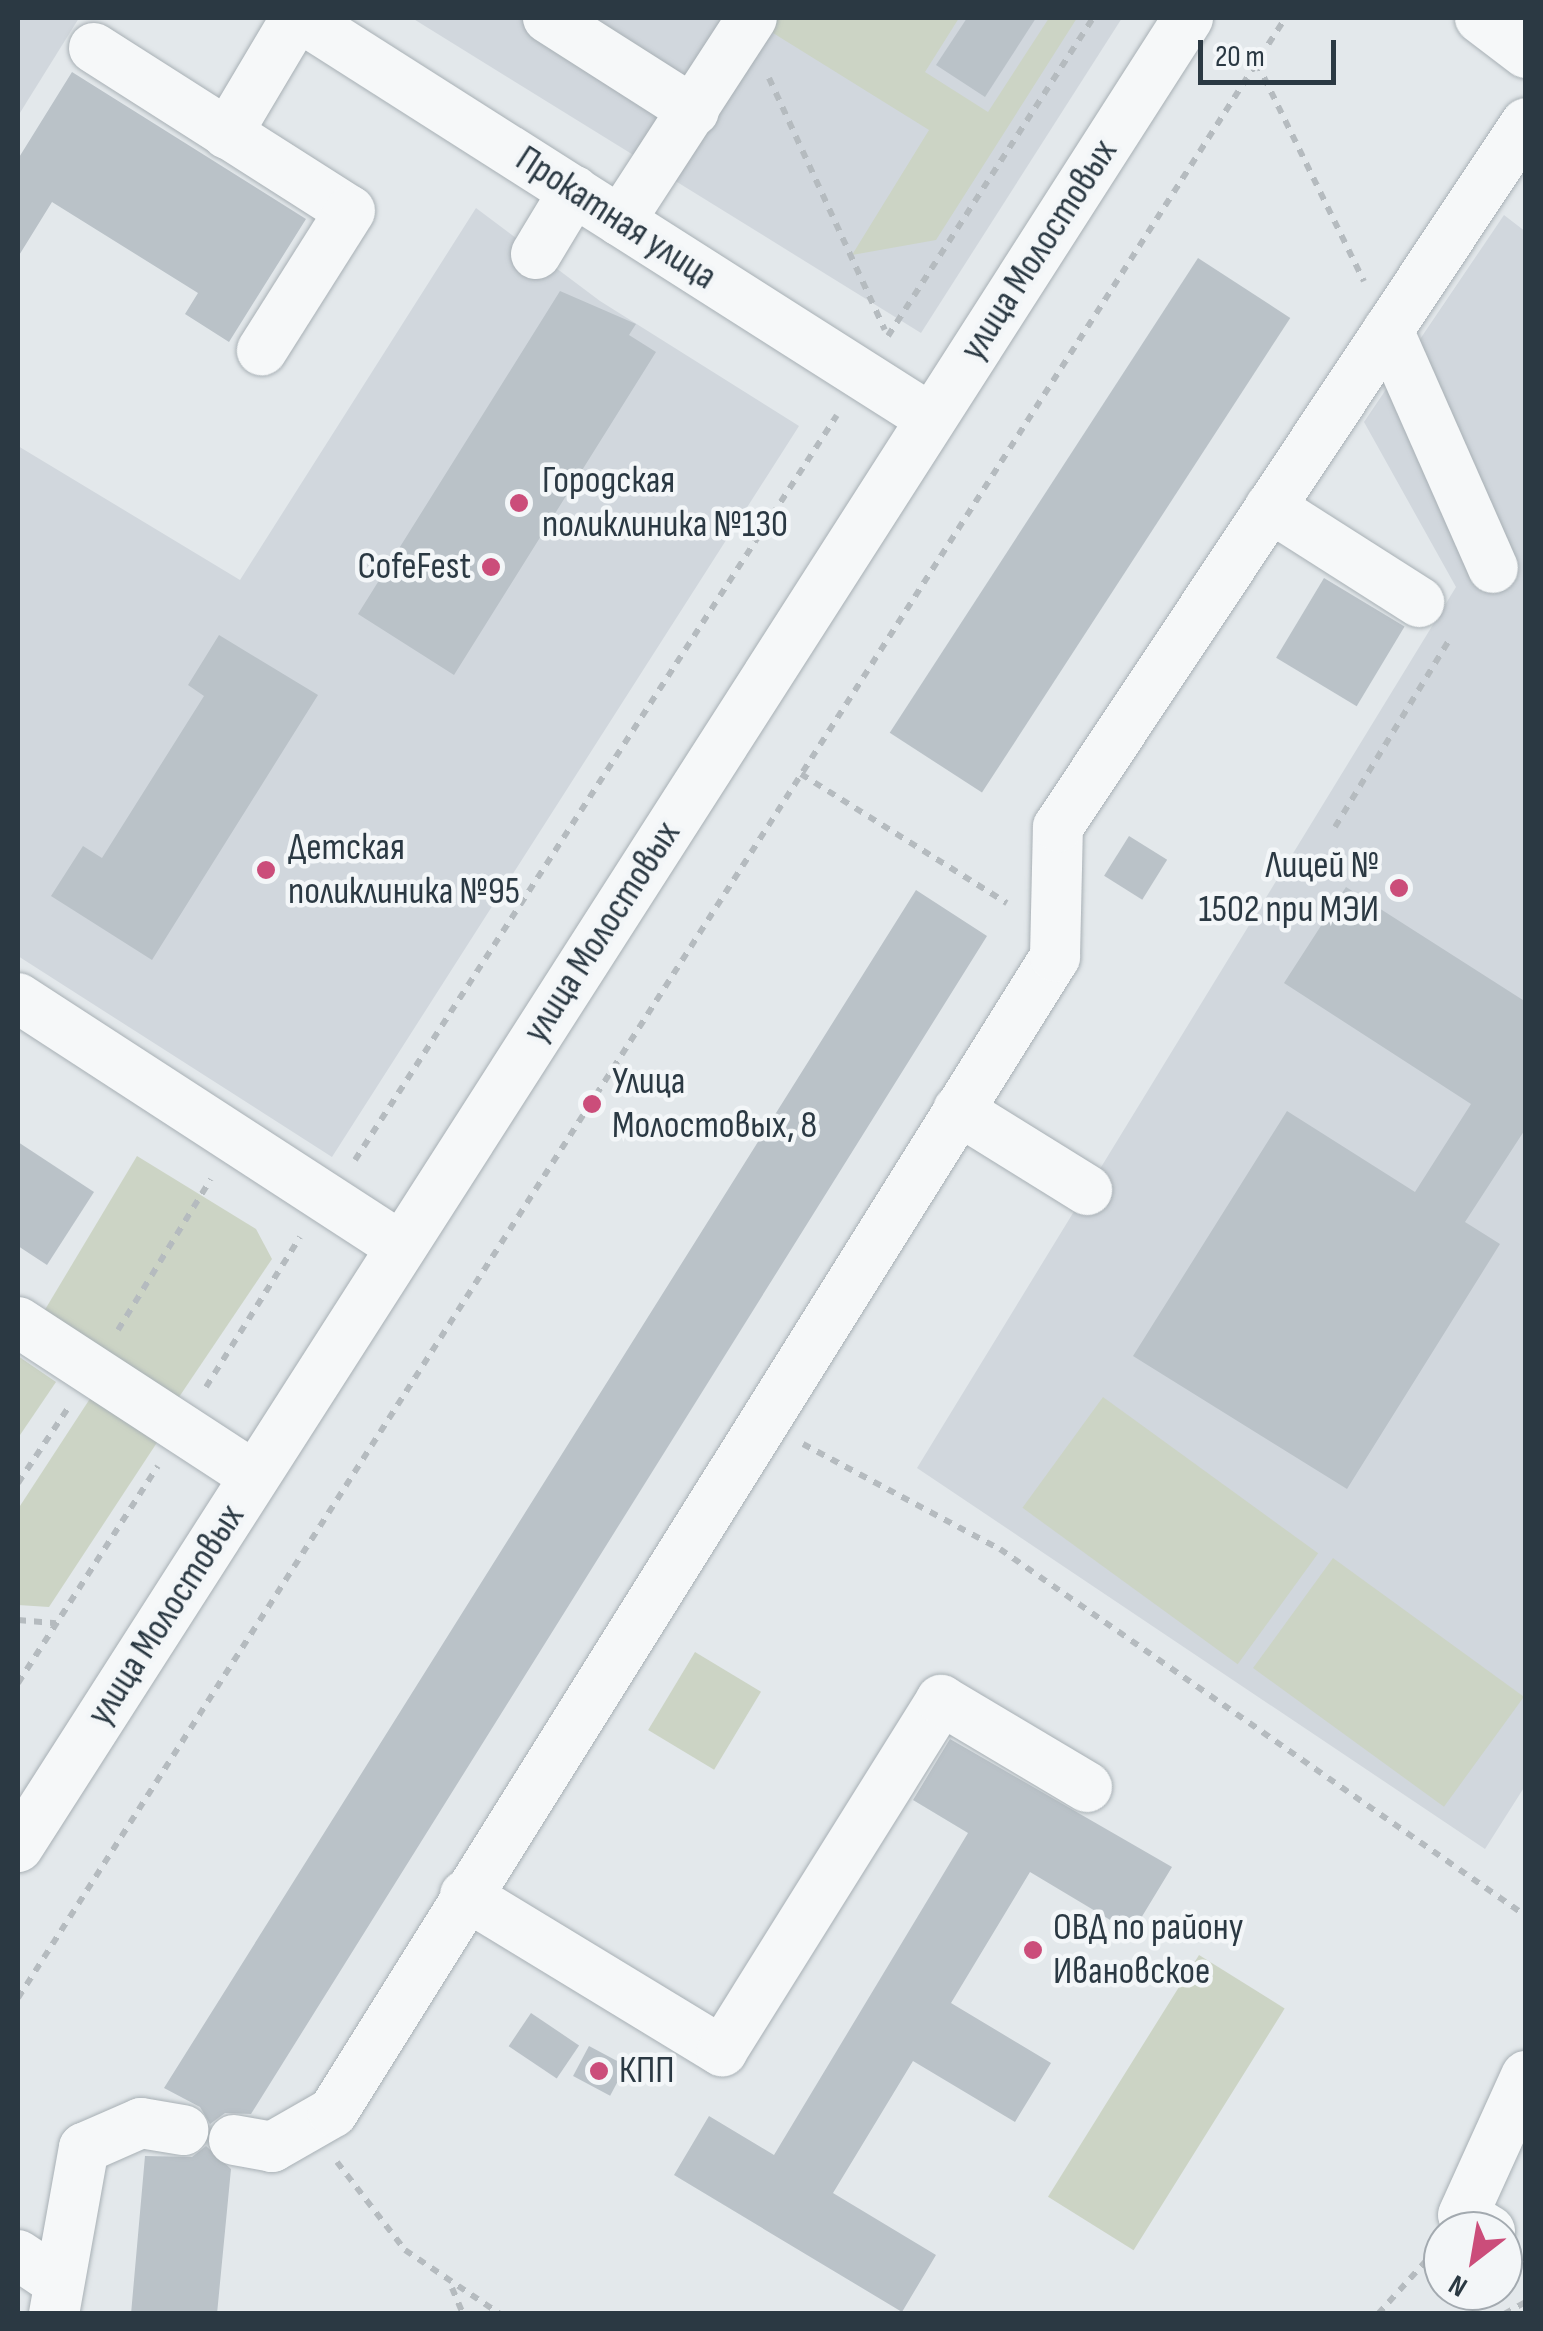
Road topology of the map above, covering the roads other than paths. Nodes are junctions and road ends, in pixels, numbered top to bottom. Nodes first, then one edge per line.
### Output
1 (299, 18) edge
2 (548, 18) edge
3 (1188, 18) edge
4 (749, 23) edge
5 (1475, 24) edge
6 (94, 48) dead end
7 (1526, 53) edge
8 (694, 111) junction
9 (1526, 123) edge
10 (227, 134) junction
11 (574, 191) junction
12 (620, 221) junction
13 (536, 254) dead end
14 (1388, 330) junction
15 (262, 350) dead end
16 (930, 418) junction
17 (1270, 507) junction
18 (1493, 568) dead end
19 (1436, 617) road end
20 (18, 998) edge
21 (958, 1110) junction
22 (1087, 1190) dead end
23 (401, 1247) junction
24 (18, 1322) edge
25 (254, 1476) junction
26 (1086, 1788) dead end
27 (18, 1847) edge
28 (465, 1896) junction
29 (1526, 2076) edge
30 (183, 2130) dead end
31 (234, 2140) dead end
32 (1465, 2211) edge
33 (43, 2283) edge

1 - 10 street
1 - 11 street, Прокатная улица
2 - 8 street
3 - 16 street, улица Молостовых
4 - 8 street
5 - 7 street
6 - 10 street
8 - 12 street
9 - 14 street
10 - 15 street
11 - 12 street, Прокатная улица
11 - 13 street
12 - 16 street, Прокатная улица
14 - 17 street
14 - 18 street
16 - 23 street, улица Молостовых
17 - 19 street
17 - 21 street
20 - 23 street
21 - 22 street
21 - 28 street
23 - 25 street, улица Молостовых
24 - 25 street
25 - 27 street, улица Молостовых
26 - 28 street
28 - 31 street
29 - 32 street
30 - 33 street

